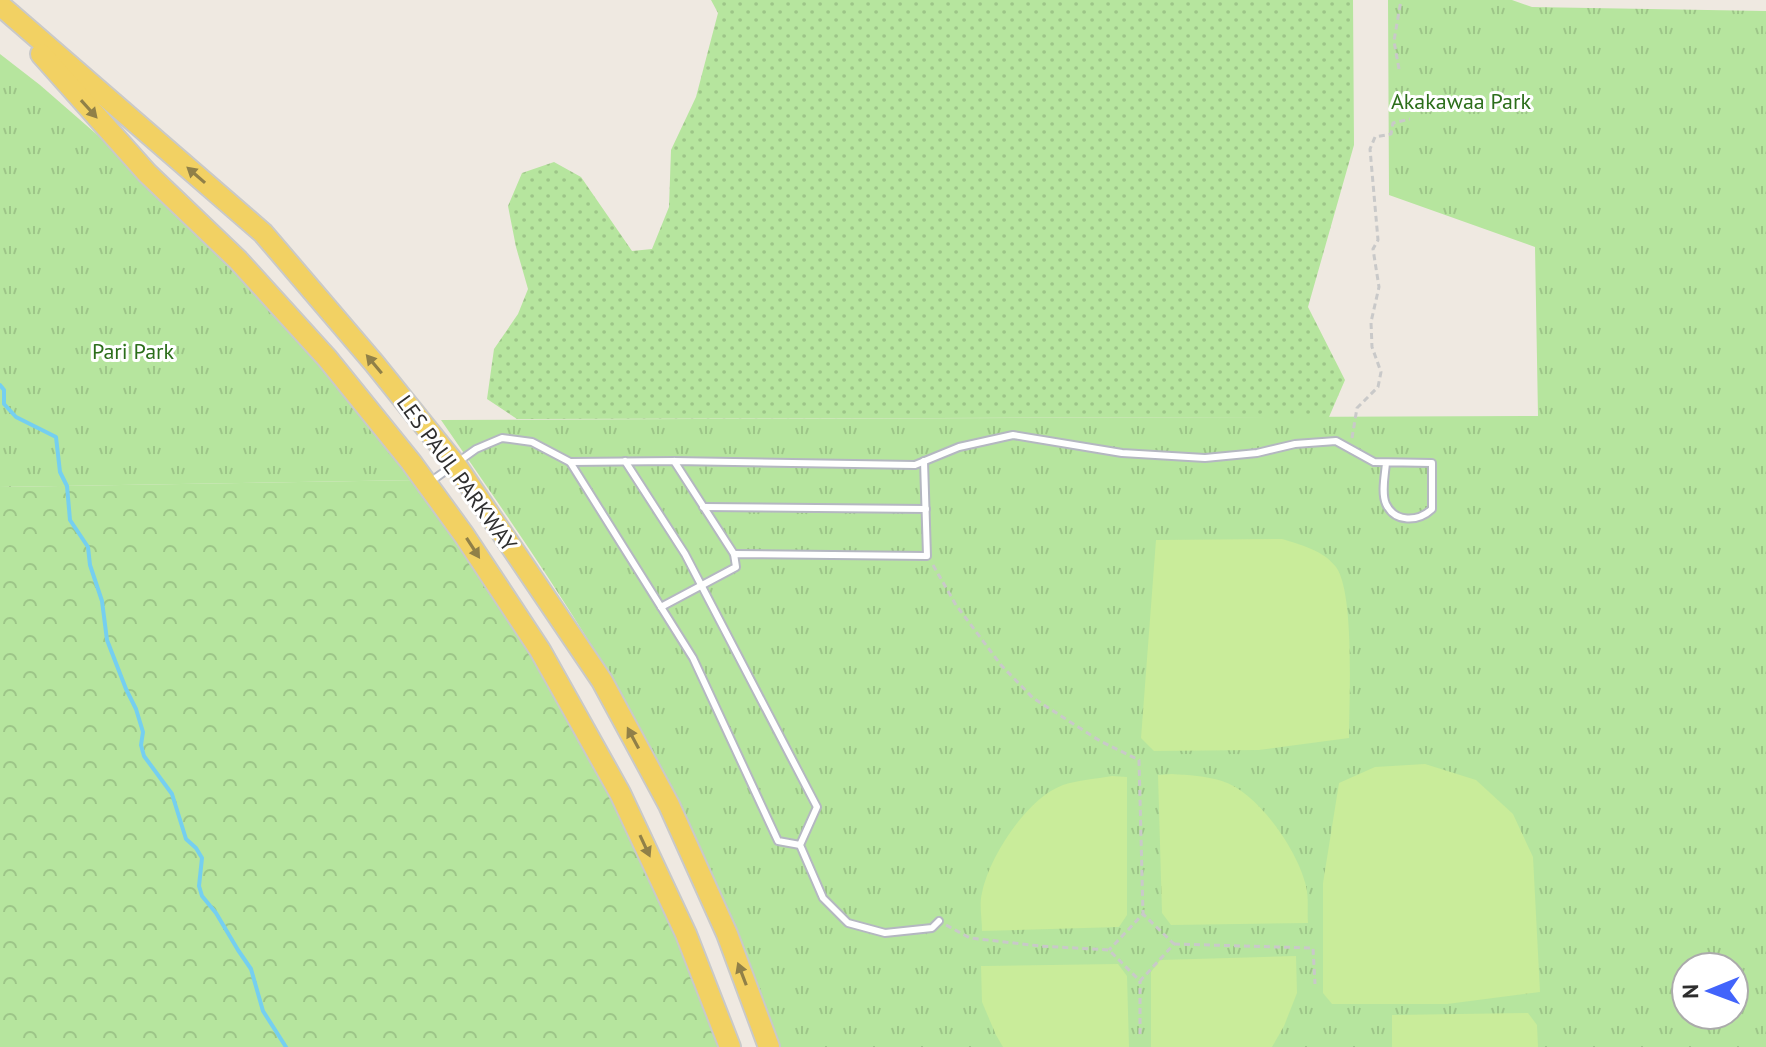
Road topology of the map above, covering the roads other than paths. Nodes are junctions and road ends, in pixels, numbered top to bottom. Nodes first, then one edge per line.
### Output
1 (0, 7) edge
2 (625, 461) junction
3 (674, 461) junction
4 (924, 461) junction
5 (570, 462) junction
6 (1386, 463) junction
7 (456, 465) junction
8 (428, 485) junction
9 (703, 507) junction
10 (926, 509) junction
11 (734, 554) junction
12 (701, 585) junction
13 (661, 607) junction
14 (800, 845) junction
15 (939, 921) road end
16 (730, 1047) edge
17 (769, 1047) edge

7 -> 1 main road, LES PAUL PARKWAY
1 -> 8 main road, LES PAUL PARKWAY
2 - 3 lane
2 - 5 lane
2 - 12 lane
3 - 4 lane
3 - 9 lane
4 - 6 lane
4 - 10 lane
5 - 7 lane
5 - 13 lane
6 - 6 lane
7 - 8 lane
17 -> 7 main road, LES PAUL PARKWAY
8 -> 16 main road, LES PAUL PARKWAY
9 - 10 lane
9 - 11 lane
10 - 11 lane
11 - 12 lane
12 - 13 lane
12 - 14 lane
13 - 14 lane
14 - 15 lane

